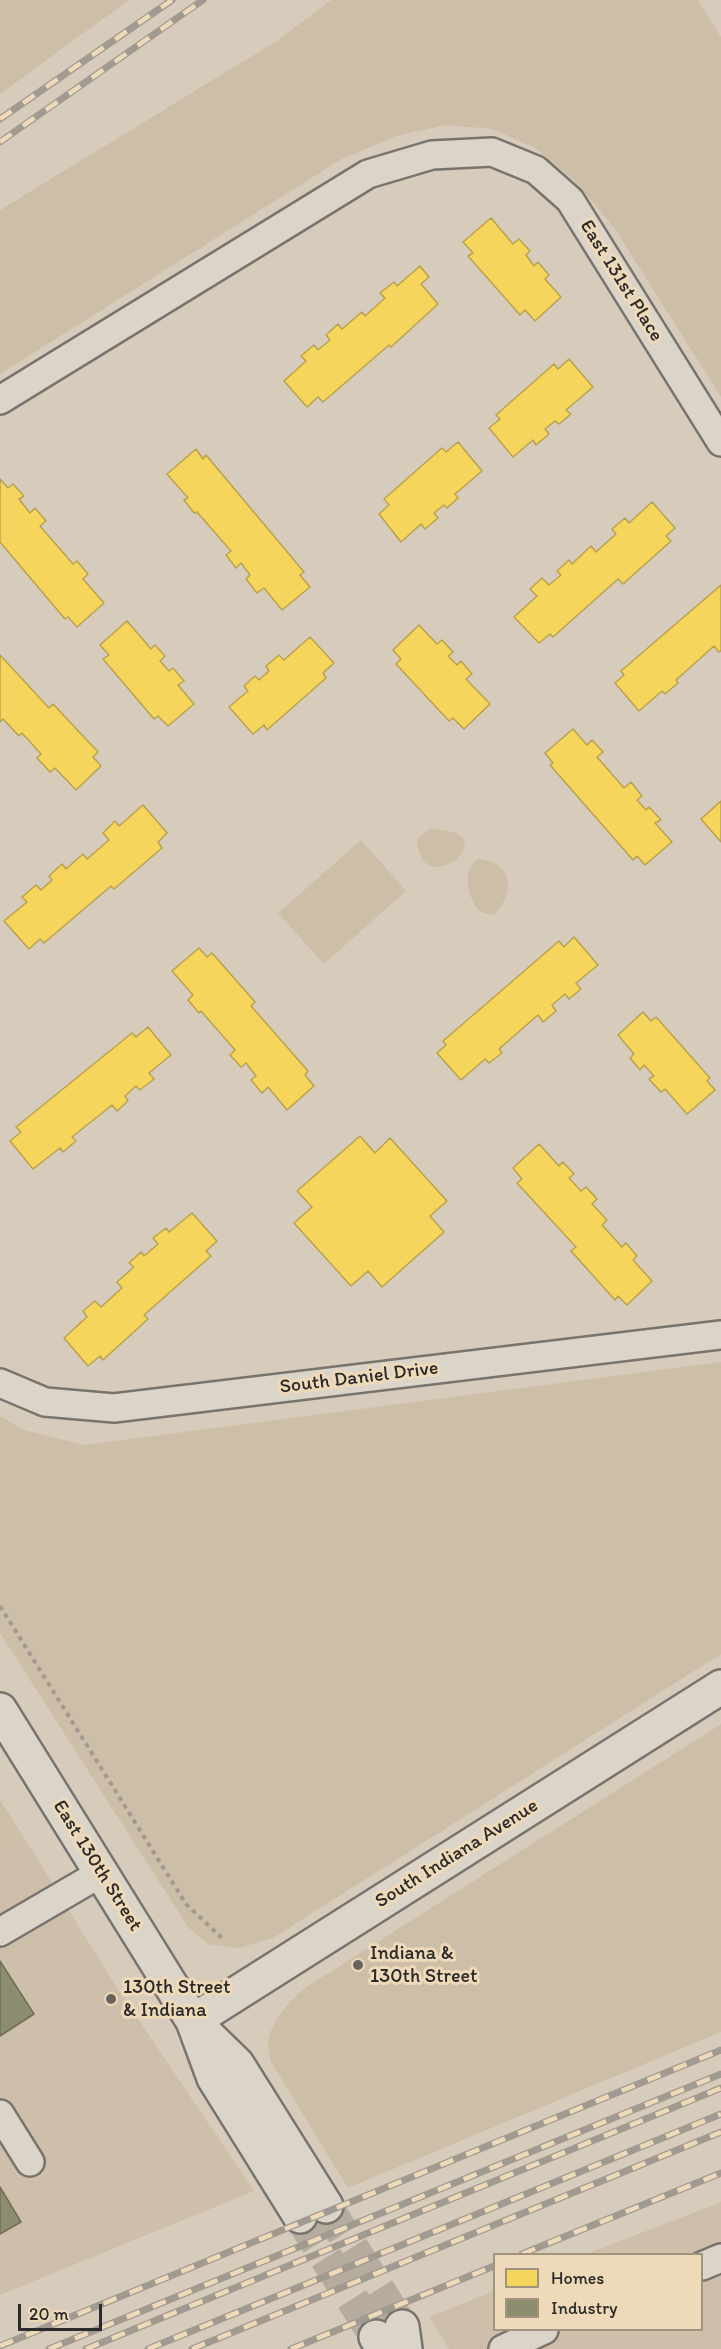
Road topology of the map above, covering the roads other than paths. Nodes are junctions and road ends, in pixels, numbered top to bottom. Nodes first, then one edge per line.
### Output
1 (0, 400) edge
2 (721, 442) edge
3 (721, 1335) edge
4 (0, 1383) edge
5 (721, 1687) edge
6 (0, 1710) edge
7 (101, 1873) junction
8 (0, 1932) edge
9 (193, 2021) junction
10 (0, 2114) edge
11 (30, 2162) dead end
12 (313, 2211) tunnel mouth
13 (721, 2258) edge
14 (703, 2266) edge
15 (542, 2331) edge
16 (502, 2349) edge

1 - 2 street, East 131st Place
3 - 4 street, South Daniel Drive
5 - 9 main road, South Indiana Avenue
6 - 7 main road, East 130th Street
7 - 8 street
7 - 9 main road, East 130th Street
9 - 12 main road, East 130th Street
10 - 11 street
13 - 14 street
15 - 16 street

